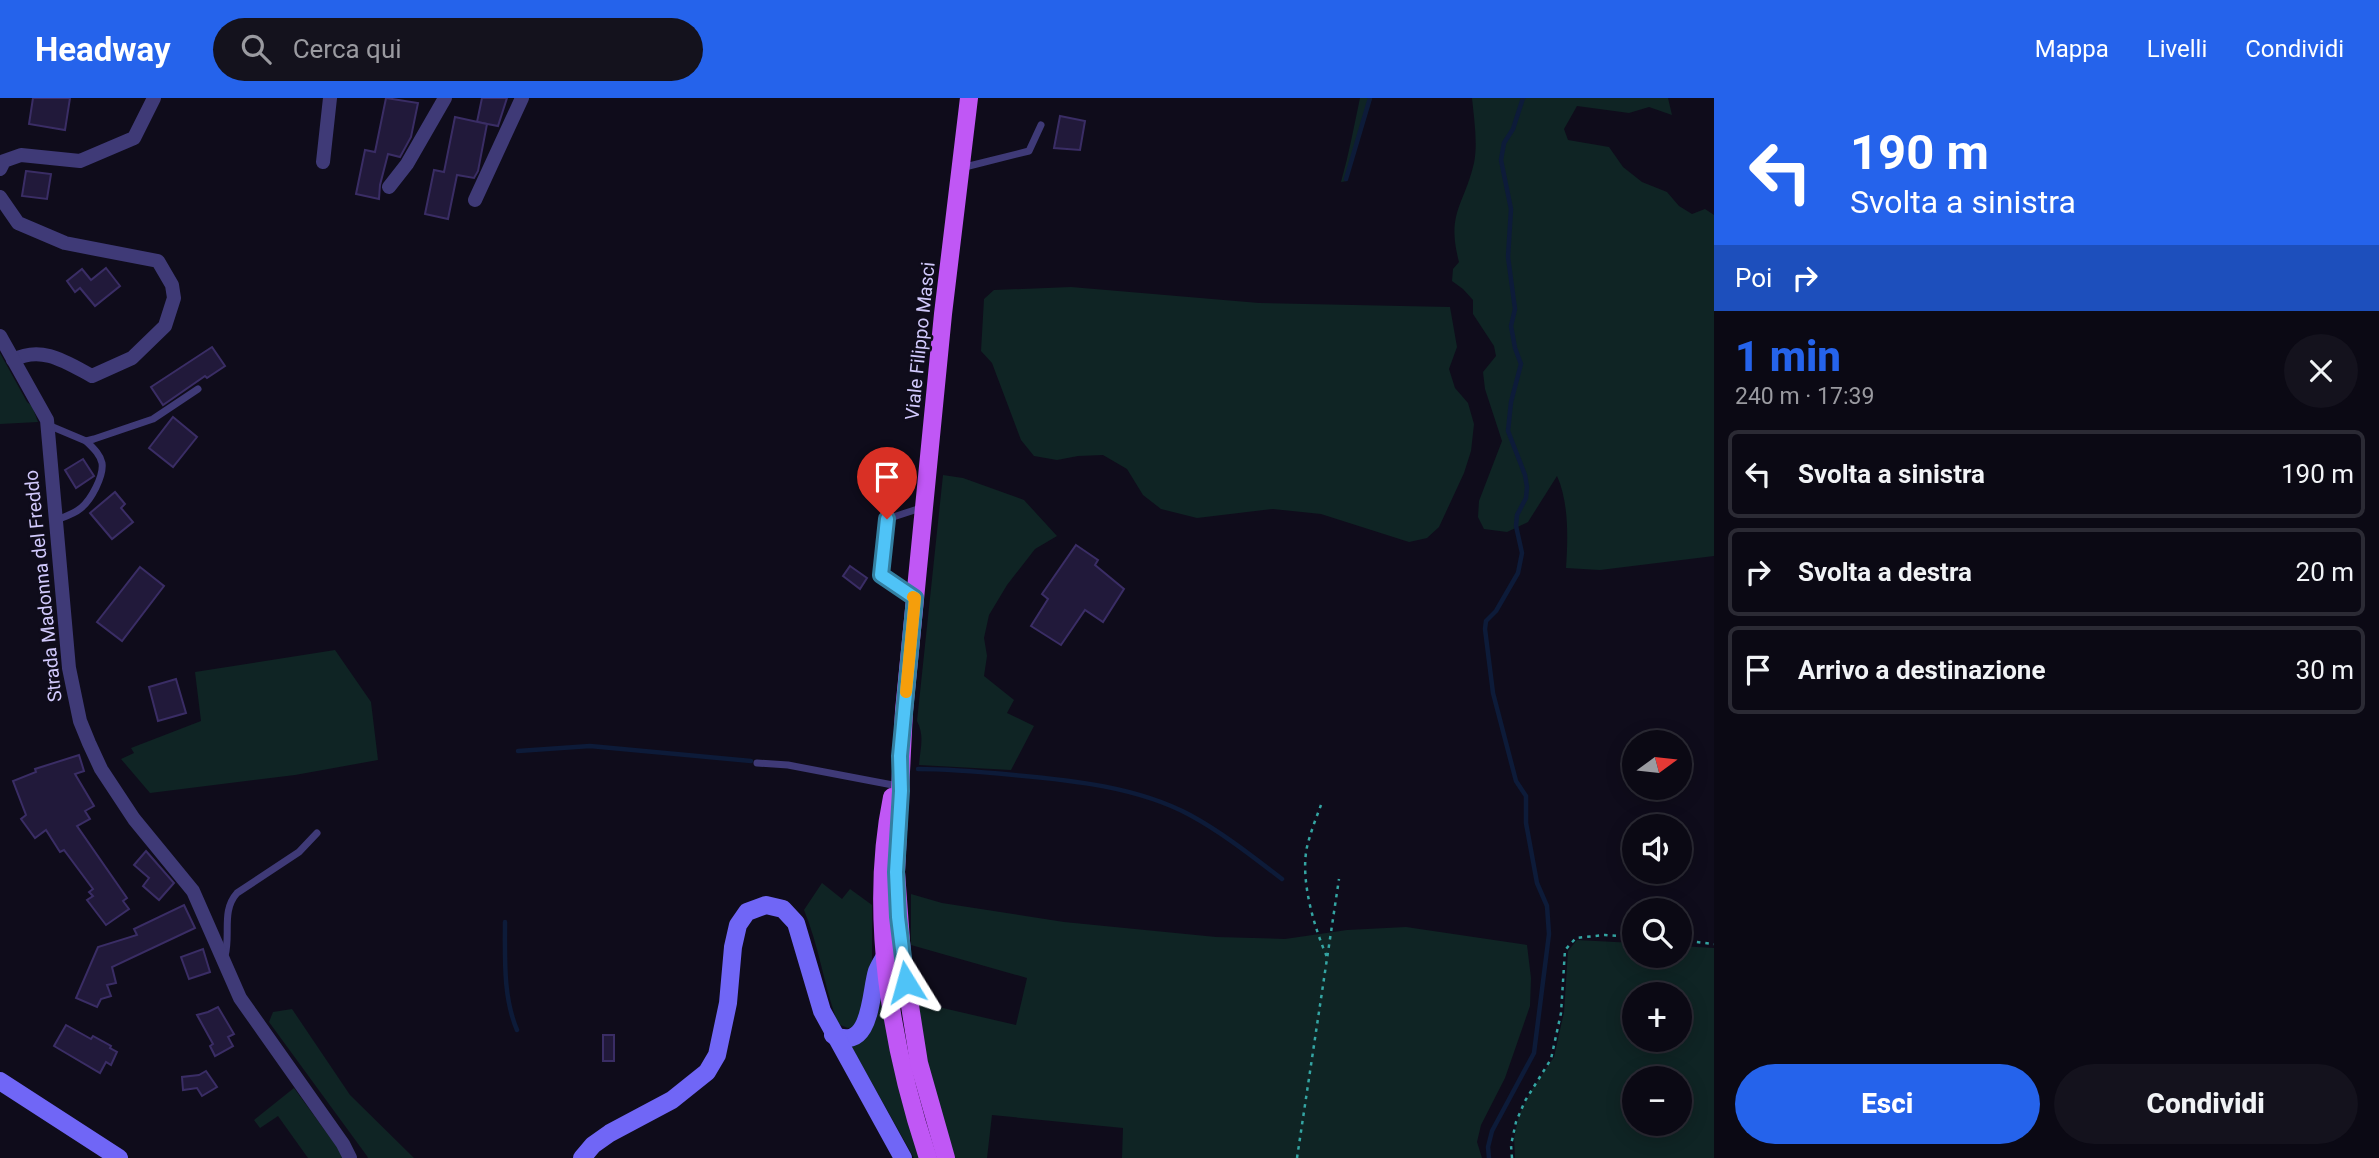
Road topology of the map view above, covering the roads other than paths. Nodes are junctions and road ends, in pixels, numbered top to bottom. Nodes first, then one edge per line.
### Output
1 (154, 98) edge
2 (330, 98) edge
3 (445, 98) edge
4 (522, 98) edge
5 (969, 98) edge
6 (1041, 125) dead end
7 (323, 162) dead end
8 (961, 168) junction
9 (0, 169) edge
10 (389, 187) dead end
11 (0, 197) edge
12 (475, 200) dead end
13 (0, 336) edge
14 (13, 360) junction
15 (198, 389) dead end
16 (47, 425) junction
17 (86, 440) junction
18 (924, 506) junction
19 (56, 520) junction
20 (915, 598) junction
21 (757, 763) dead end
22 (898, 786) junction
23 (317, 833) dead end
24 (898, 917) junction
25 (885, 957) junction
26 (224, 960) junction
27 (833, 1035) junction
28 (0, 1081) edge
29 (343, 1144) junction
30 (119, 1158) edge
31 (350, 1158) edge
32 (357, 1158) edge
33 (582, 1158) edge
34 (903, 1158) edge
35 (928, 1158) edge
36 (946, 1158) edge

1 - 9 street
2 - 7 street
3 - 10 street
4 - 12 street
5 - 8 main road, Viale Filippo Masci
6 - 8 lane
8 - 18 main road, Viale Filippo Masci
11 - 14 street
13 - 14 street, Strada Madonna del Freddo
14 - 16 street, Strada Madonna del Freddo
15 - 17 lane
16 - 17 lane
16 - 19 street, Strada Madonna del Freddo
17 - 19 lane
18 - 20 main road, Viale Filippo Masci
18 - 20 lane
19 - 26 street, Strada Madonna del Freddo
20 - 22 main road, Viale Filippo Masci
21 - 22 lane
22 - 24 main road, Viale Filippo Masci
22 - 25 main road, Viale Filippo Masci
23 - 26 lane
24 - 25 main road, Viale Filippo Masci
24 - 36 main road, Viale Filippo Masci
25 - 27 main road
25 - 35 main road, Viale Filippo Masci
26 - 29 street, Strada Madonna del Freddo
27 - 33 main road
27 - 34 main road
28 - 30 main road
29 - 31 street, Strada Madonna del Freddo
29 - 32 street, Strada Madonna del Freddo

